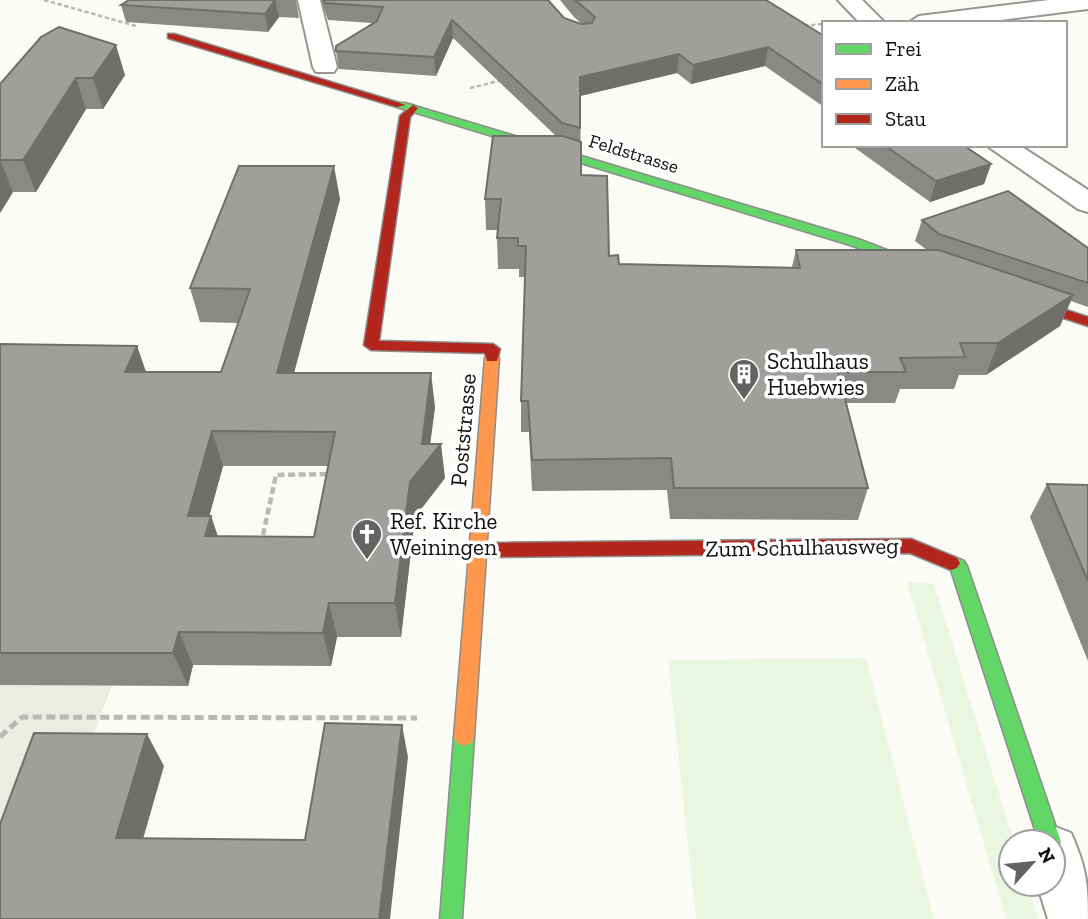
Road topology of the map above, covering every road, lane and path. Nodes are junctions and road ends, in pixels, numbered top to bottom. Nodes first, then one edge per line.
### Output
1 (44, 0) edge
2 (309, 0) edge
3 (849, 0) edge
4 (1088, 2) edge
5 (872, 21) edge
6 (935, 21) edge
7 (822, 23) edge
8 (798, 27) edge
9 (171, 36) joint
10 (325, 66) dead end
11 (514, 77) edge
12 (462, 90) dead end
13 (413, 107) junction
14 (1003, 147) edge
15 (1088, 202) edge
16 (941, 272) edge
17 (1003, 294) edge
18 (1088, 321) edge
19 (345, 473) edge
20 (263, 535) edge
21 (476, 550) junction
22 (467, 718) junction
23 (0, 737) edge
24 (1045, 828) edge
25 (1067, 892) edge
26 (452, 919) edge
27 (1076, 919) edge

1 - 9 path
2 - 10 street
3 - 5 street
4 - 6 street
7 - 8 path
9 - 13 street, Feldstrasse
11 - 12 path
13 - 16 street, Feldstrasse
13 - 21 street, Poststrasse
14 - 15 street
17 - 18 street
19 - 20 path
21 - 22 street, Poststrasse
21 - 24 street, Zum Schulhausweg
22 - 23 path
22 - 26 street, Poststrasse
25 - 27 street

